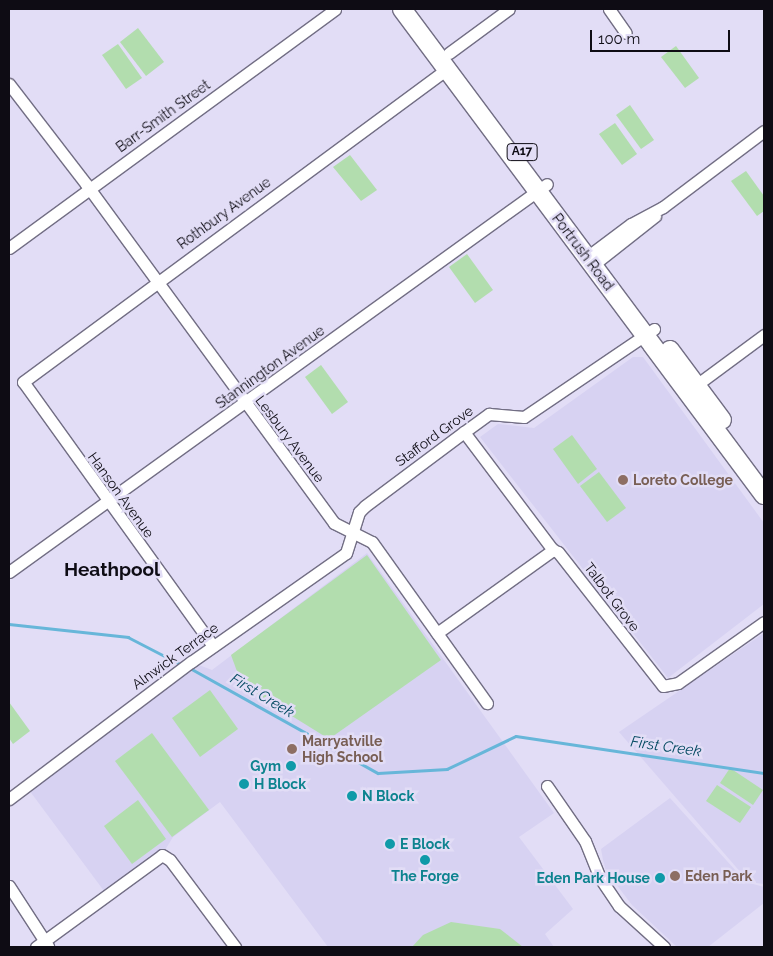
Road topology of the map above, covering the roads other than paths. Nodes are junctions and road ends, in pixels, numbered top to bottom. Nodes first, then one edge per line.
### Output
1 (335, 9) edge
2 (402, 9) edge
3 (416, 9) edge
4 (509, 9) edge
5 (609, 9) edge
6 (626, 33) dead end
7 (448, 61) junction
8 (9, 84) edge
9 (764, 131) edge
10 (89, 188) junction
11 (542, 188) junction
12 (9, 248) edge
13 (594, 258) junction
14 (156, 280) junction
15 (649, 332) junction
16 (764, 335) edge
17 (23, 386) joint
18 (692, 389) junction
19 (245, 404) junction
20 (464, 432) junction
21 (764, 478) edge
22 (764, 494) edge
23 (108, 503) junction
24 (353, 535) junction
25 (552, 550) junction
26 (9, 572) edge
27 (764, 622) edge
28 (438, 634) junction
29 (213, 646) junction
30 (487, 703) dead end
31 (547, 786) dead end
32 (9, 798) edge
33 (9, 886) edge
34 (43, 945) edge
35 (234, 947) edge
36 (664, 947) edge

1 - 10 street, Barr-Smith Street
2 - 7 highway, Portrush Road / A17
3 - 7 highway, Portrush Road / A17
4 - 7 street, Rothbury Avenue
5 - 6 street
7 - 11 highway, Portrush Road / A17
7 - 14 street, Rothbury Avenue
8 - 10 street, Lesbury Avenue
9 - 13 street
10 - 12 street, Barr-Smith Street
10 - 14 street, Lesbury Avenue
11 - 13 highway, Portrush Road / A17
11 - 19 street, Stannington Avenue
13 - 15 highway, Portrush Road / A17
14 - 17 street, Rothbury Avenue
14 - 19 street, Lesbury Avenue
15 - 18 highway, Portrush Road / A17
15 - 20 street, Stafford Grove
16 - 18 street
17 - 23 street, Hanson Avenue
18 - 21 highway, Portrush Road / A17
18 - 22 highway, Portrush Road / A17
19 - 23 street, Stannington Avenue
19 - 24 street, Lesbury Avenue
20 - 24 street, Stafford Grove
20 - 25 street, Talbot Grove
23 - 26 street, Stannington Avenue
23 - 29 street, Hanson Avenue
24 - 28 street, Lesbury Avenue
24 - 29 street, Alnwick Terrace
25 - 27 street, Talbot Grove
25 - 28 street
28 - 30 street, Lesbury Avenue
29 - 32 street, Alnwick Terrace
31 - 36 street
33 - 34 street
34 - 35 street

